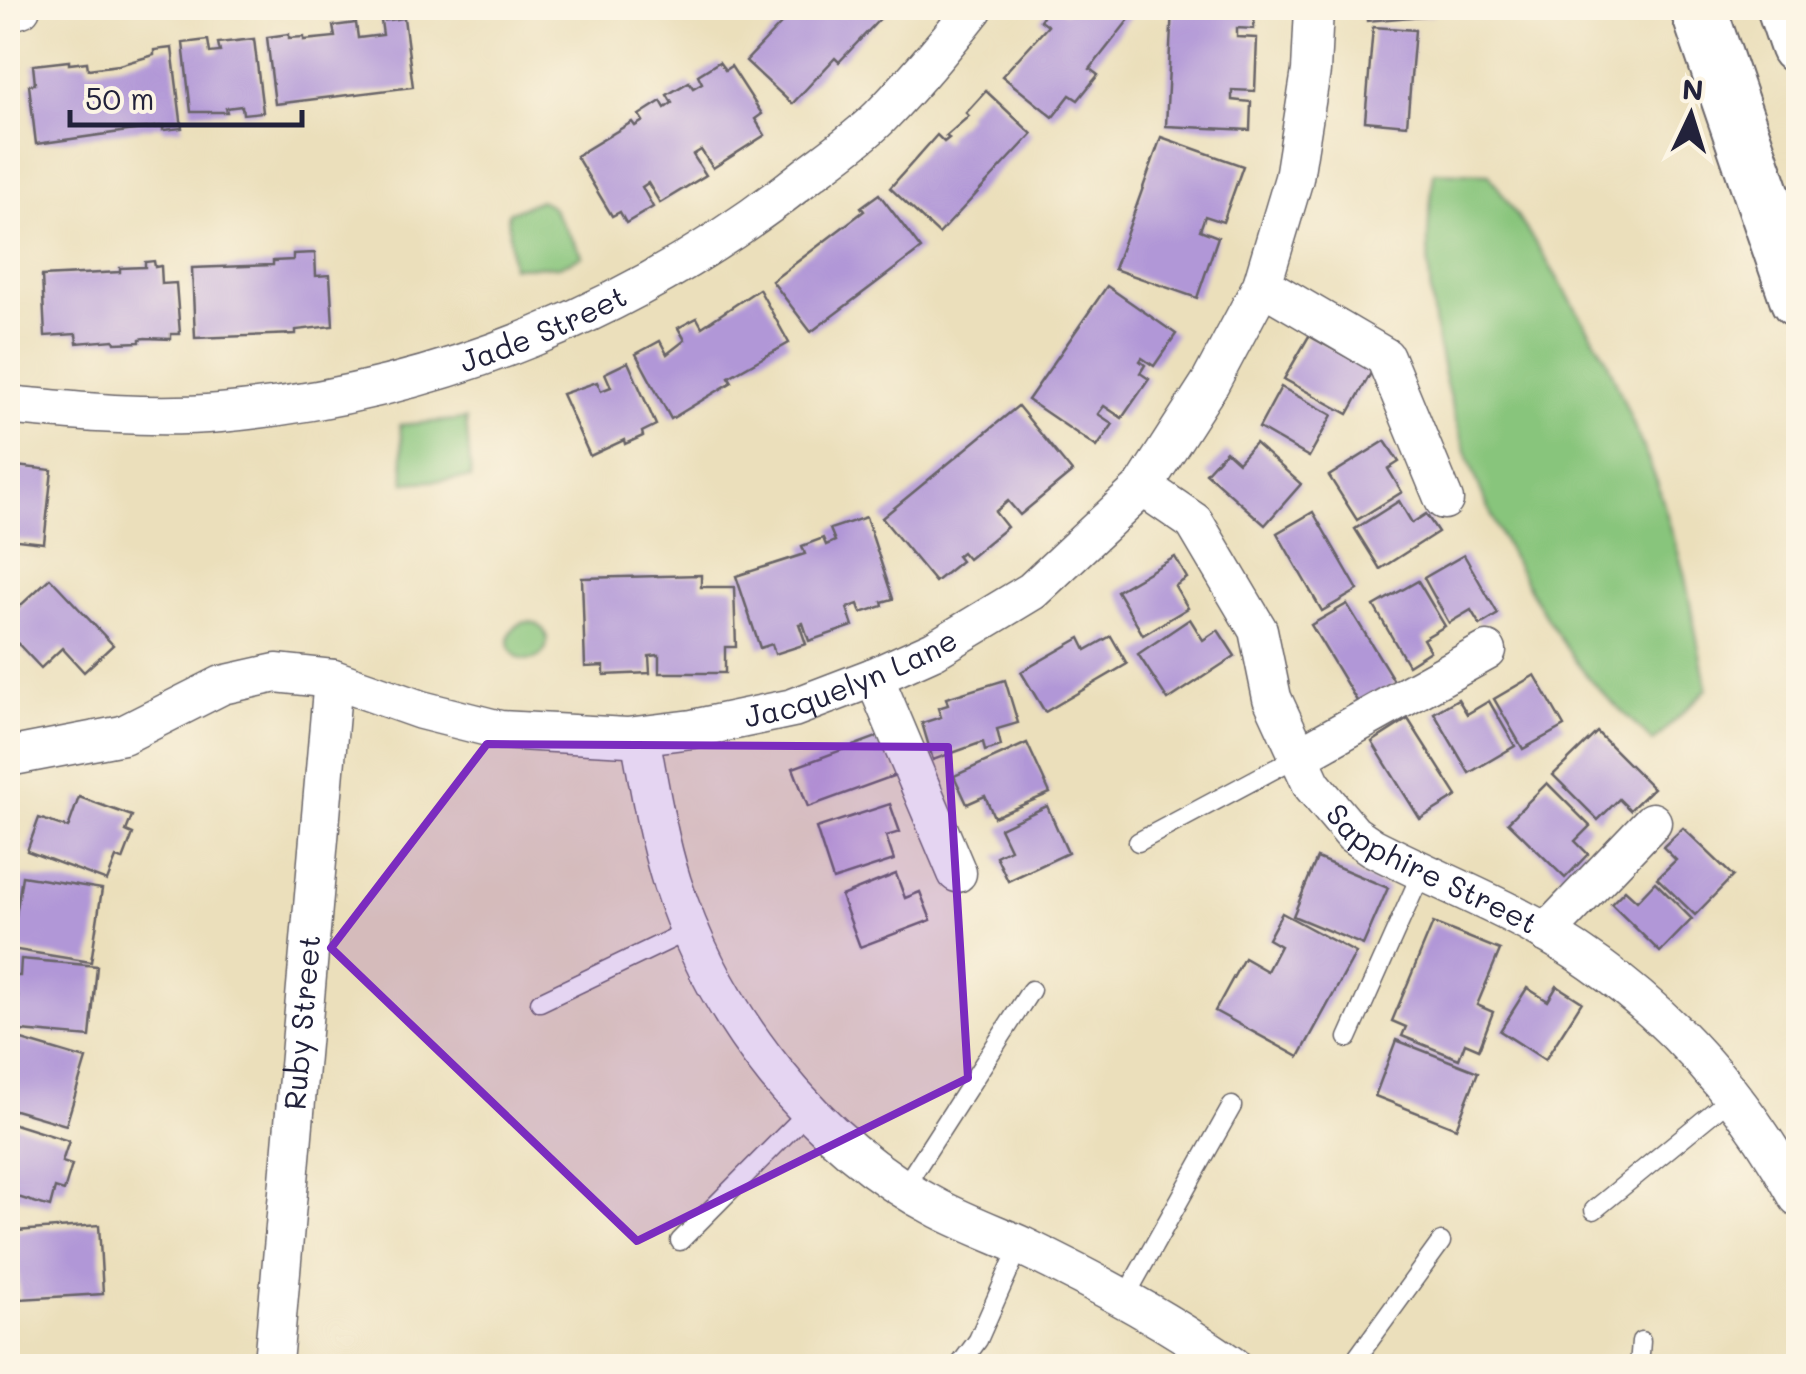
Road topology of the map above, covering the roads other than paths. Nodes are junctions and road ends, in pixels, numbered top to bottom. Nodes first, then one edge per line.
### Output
1 (22, 8) edge
2 (974, 8) edge
3 (1314, 8) edge
4 (1698, 8) edge
5 (1786, 8) edge
6 (8, 12) edge
7 (1798, 46) edge
8 (1262, 285) junction
9 (1798, 300) edge
10 (8, 405) edge
11 (1143, 488) junction
12 (1444, 500) dead end
13 (1487, 651) dead end
14 (874, 678) junction
15 (333, 680) junction
16 (640, 736) junction
17 (1299, 756) junction
18 (8, 757) edge
19 (1652, 822) dead end
20 (1138, 842) dead end
21 (1422, 872) junction
22 (957, 874) dead end
23 (690, 930) junction
24 (1546, 933) junction
25 (1031, 990) dead end
26 (540, 1002) dead end
27 (1348, 1038) dead end
28 (1734, 1095) junction
29 (1232, 1106) dead end
30 (810, 1109) junction
31 (903, 1189) junction
32 (1798, 1196) edge
33 (1594, 1210) dead end
34 (680, 1241) dead end
35 (1441, 1242) dead end
36 (1020, 1246) junction
37 (1124, 1299) junction
38 (1640, 1341) dead end
39 (273, 1363) dead end
40 (960, 1366) edge
41 (1232, 1366) edge
42 (1351, 1366) edge
43 (1639, 1366) edge

1 - 6 street
2 - 10 street, Jade Street
3 - 8 street, Jacquelyn Lane
4 - 9 highway
5 - 7 highway
8 - 11 street, Jacquelyn Lane
8 - 12 street
11 - 14 street, Jacquelyn Lane
11 - 17 street, Sapphire Street
13 - 17 street
14 - 16 street, Jacquelyn Lane
14 - 22 street
15 - 16 street, Jacquelyn Lane
15 - 18 street, Jacquelyn Lane
15 - 39 street, Ruby Street
16 - 23 street
17 - 20 lane
17 - 21 street, Sapphire Street
19 - 24 street
21 - 24 street, Sapphire Street
21 - 27 lane
23 - 26 lane
23 - 30 street
24 - 28 street, Sapphire Street
25 - 31 lane
28 - 32 street, Sapphire Street
28 - 33 lane
29 - 37 lane
30 - 31 street
30 - 34 lane
31 - 36 street
35 - 42 lane
36 - 37 street
36 - 40 lane
37 - 41 street
38 - 43 lane

